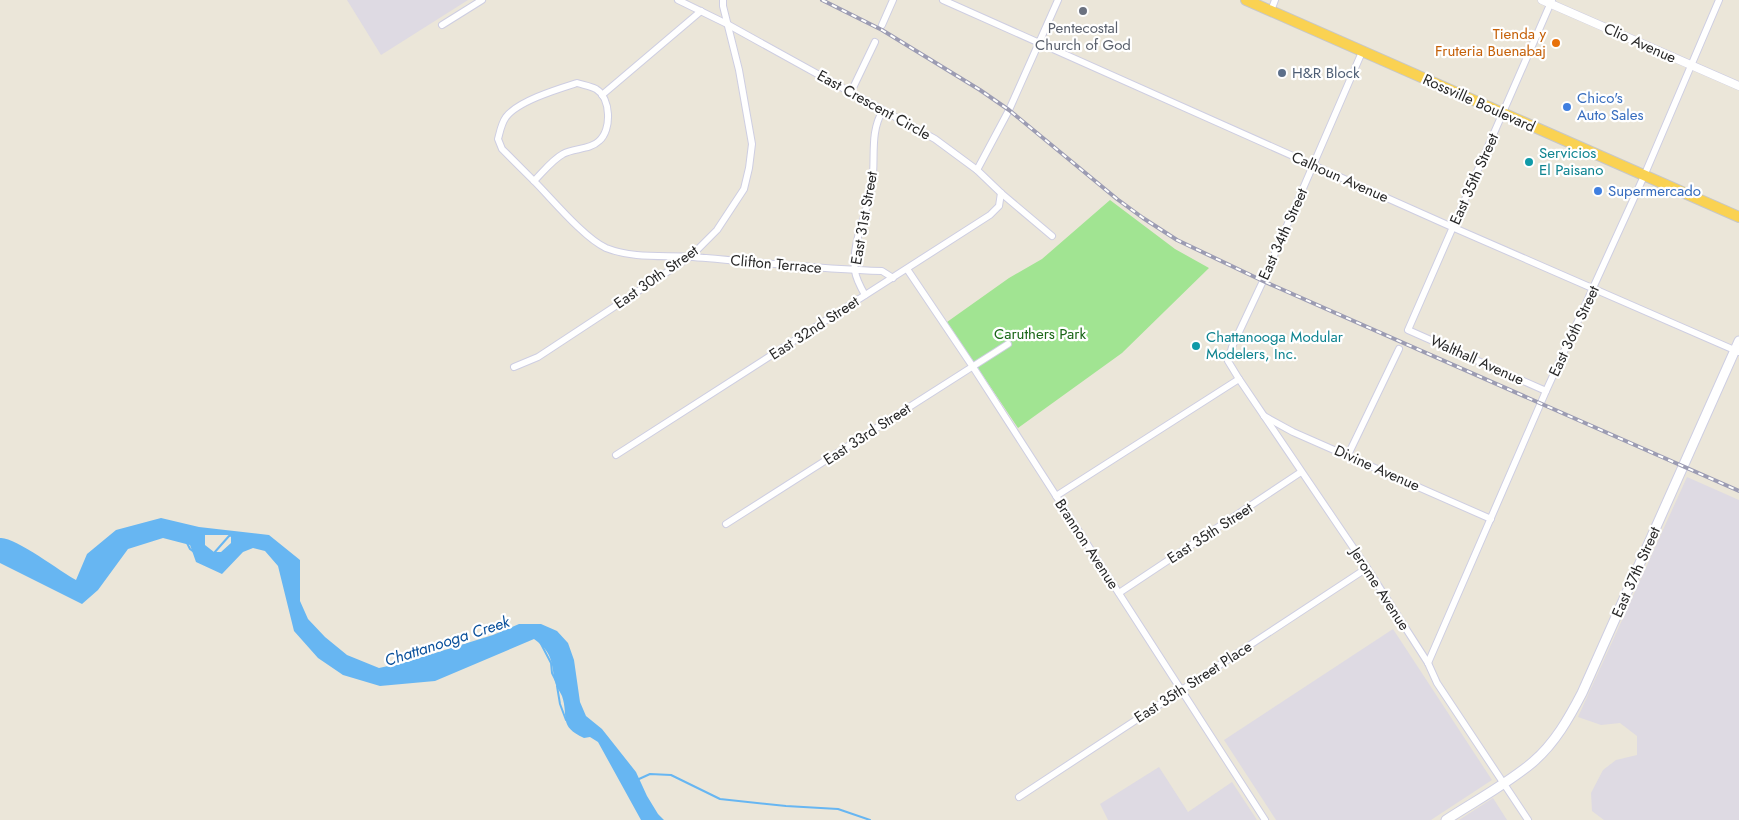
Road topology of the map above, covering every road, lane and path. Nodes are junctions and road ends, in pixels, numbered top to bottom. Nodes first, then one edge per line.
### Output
1 (482, 0) edge
2 (678, 0) edge
3 (723, 0) edge
4 (893, 0) edge
5 (943, 0) edge
6 (1058, 0) edge
7 (1246, 0) edge
8 (1275, 0) edge
9 (1542, 0) edge
10 (1719, 0) edge
11 (1551, 2) edge
12 (701, 11) junction
13 (1270, 11) junction
14 (727, 24) junction
15 (442, 25) dead end
16 (882, 25) dead end
17 (875, 42) dead end
18 (1039, 44) junction
19 (1362, 52) junction
20 (1691, 65) junction
21 (1739, 86) edge
22 (851, 92) junction
23 (602, 95) junction
24 (883, 110) junction
25 (1503, 114) junction
26 (1314, 165) junction
27 (977, 170) junction
28 (1644, 176) junction
29 (534, 181) junction
30 (1001, 193) junction
31 (1739, 217) edge
32 (1452, 227) junction
33 (1052, 236) dead end
34 (690, 257) junction
35 (908, 269) junction
36 (855, 270) junction
37 (893, 278) junction
38 (1593, 289) junction
39 (866, 295) junction
40 (1408, 330) joint
41 (1739, 341) edge
42 (1008, 344) dead end
43 (1399, 349) dead end
44 (1737, 351) edge
45 (1228, 361) joint
46 (514, 367) dead end
47 (973, 367) junction
48 (1239, 379) junction
49 (1546, 391) junction
50 (1263, 416) junction
51 (616, 455) dead end
52 (1348, 455) junction
53 (1301, 472) junction
54 (1056, 496) junction
55 (1491, 519) junction
56 (726, 524) dead end
57 (1367, 568) junction
58 (1119, 593) junction
59 (1428, 662) junction
60 (1182, 690) junction
61 (1504, 783) junction
62 (1019, 797) dead end
63 (1264, 820) edge
64 (1446, 820) edge
65 (1528, 820) edge

1 - 15 street
2 - 12 street, East Crescent Circle
3 - 14 street, East 30th Street
4 - 16 street
5 - 18 street, Calhoun Avenue
6 - 18 street
7 - 13 highway, Rossville Boulevard
8 - 13 street
9 - 11 street, Clio Avenue
10 - 20 street, East 36th Street
11 - 20 street, Clio Avenue
11 - 25 street, East 35th Street
12 - 14 street, East Crescent Circle
12 - 23 street
13 - 19 highway, Rossville Boulevard
14 - 22 street, East Crescent Circle
14 - 34 street, East 30th Street
17 - 22 street
18 - 26 street, Calhoun Avenue
18 - 27 street
19 - 25 highway, Rossville Boulevard
19 - 26 street, East 34th Street
20 - 21 street, Clio Avenue
20 - 28 street, East 36th Street
22 - 24 street, East Crescent Circle
23 - 29 street
23 - 29 street, Clifton Terrace
24 - 27 street, East Crescent Circle
24 - 36 street, East 31st Street
25 - 28 highway, Rossville Boulevard
25 - 32 street, East 35th Street
26 - 32 street, Calhoun Avenue
26 - 45 street, East 34th Street
27 - 30 street, East Crescent Circle
28 - 31 highway, Rossville Boulevard
28 - 38 street, East 36th Street
29 - 34 street, Clifton Terrace
30 - 33 street, East Crescent Circle
30 - 35 street, East 32nd Street
32 - 38 street, Calhoun Avenue
32 - 40 street, East 35th Street
34 - 36 street, Clifton Terrace
34 - 46 street, East 30th Street
35 - 37 street, East 32nd Street
35 - 47 street, Brannon Avenue
36 - 37 street, Clifton Terrace
36 - 39 street, East 31st Street
37 - 39 street, East 32nd Street
38 - 44 street, Calhoun Avenue
38 - 49 street, East 36th Street
39 - 51 street, East 32nd Street
40 - 49 street, Walthall Avenue
41 - 44 main road, East 37th Street
42 - 47 street, East 33rd Street
43 - 52 street
44 - 61 main road, East 37th Street
45 - 48 street, Jerome Avenue
47 - 54 street, Brannon Avenue
47 - 56 street, East 33rd Street
48 - 50 street, Jerome Avenue
48 - 54 street
49 - 55 street, East 36th Street
50 - 52 street, Divine Avenue
50 - 53 street, Jerome Avenue
52 - 55 street, Divine Avenue
53 - 57 street, Jerome Avenue
53 - 58 street, East 35th Street
54 - 58 street, Brannon Avenue
55 - 59 street, East 36th Street
57 - 59 street, Jerome Avenue
57 - 60 street, East 35th Street Place
58 - 60 street, Brannon Avenue
59 - 61 street, Jerome Avenue
60 - 62 street, East 35th Street Place
60 - 63 street, Brannon Avenue
61 - 64 main road, East 37th Street
61 - 65 street, Jerome Avenue

